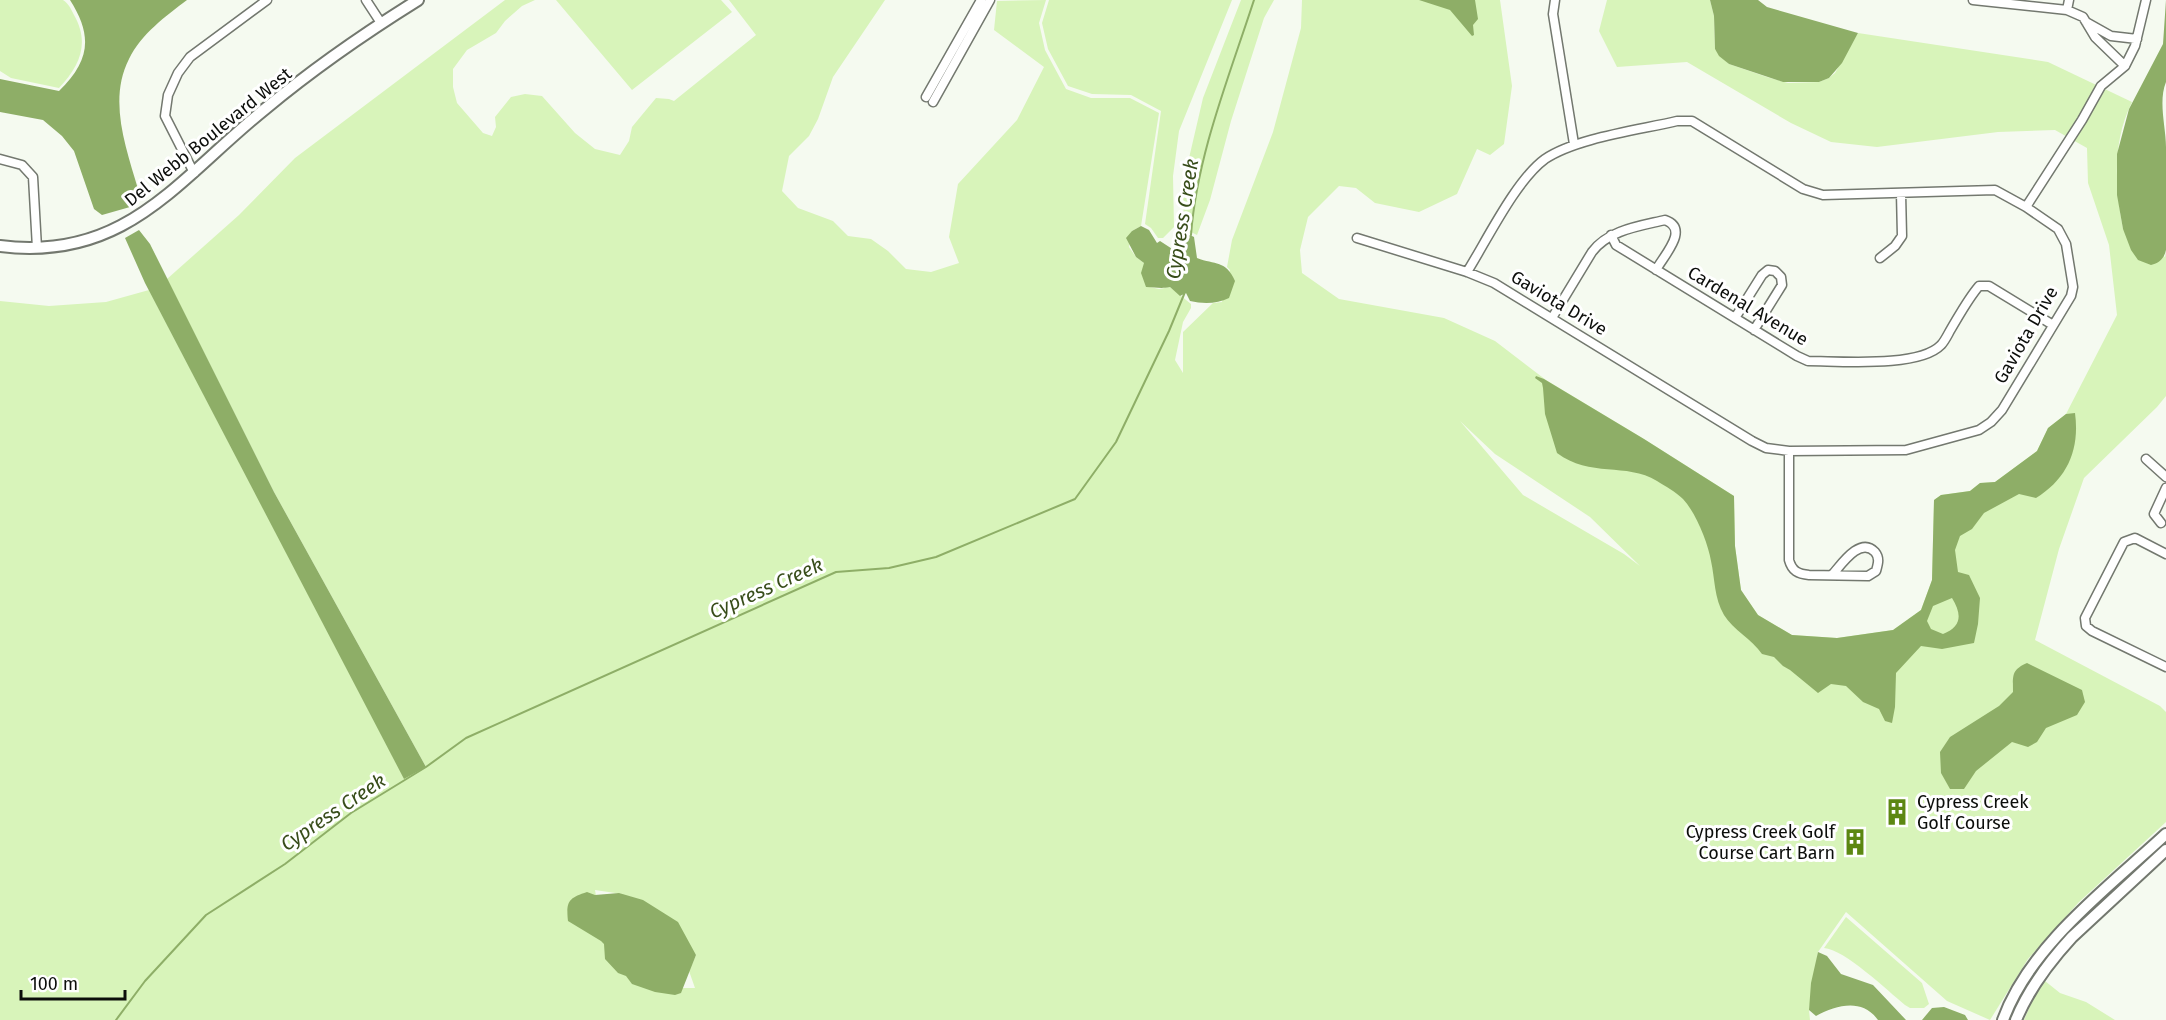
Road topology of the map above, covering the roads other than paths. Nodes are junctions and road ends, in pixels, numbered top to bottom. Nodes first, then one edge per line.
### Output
1 (267, 0) edge
2 (366, 0) edge
3 (418, 0) edge
4 (981, 0) edge
5 (990, 0) edge
6 (1555, 0) edge
7 (1973, 0) edge
8 (2069, 0) edge
9 (2146, 0) edge
10 (2015, 2) edge
11 (2067, 10) junction
12 (2086, 22) junction
13 (381, 23) junction
14 (2137, 39) junction
15 (2125, 66) junction
16 (937, 87) junction
17 (930, 100) dead end
18 (1574, 144) junction
19 (0, 159) edge
20 (194, 173) junction
21 (1901, 193) junction
22 (2026, 207) junction
23 (1611, 235) junction
24 (1358, 238) dead end
25 (0, 246) edge
26 (37, 248) junction
27 (1880, 258) dead end
28 (1656, 270) junction
29 (1467, 272) junction
30 (1552, 318) junction
31 (1735, 318) junction
32 (2053, 325) junction
33 (1754, 330) junction
34 (1789, 451) junction
35 (2146, 459) dead end
36 (2166, 477) edge
37 (2166, 488) edge
38 (2161, 523) dead end
39 (2166, 554) edge
40 (1832, 575) junction
41 (2166, 667) edge
42 (2166, 834) edge
43 (2166, 850) edge
44 (2003, 1020) edge
45 (2016, 1020) edge

1 - 20 street
2 - 13 street
3 - 13 street, Del Webb Boulevard West
4 - 16 street
5 - 16 street
6 - 18 street
7 - 10 street
8 - 11 street
9 - 14 street
10 - 11 street
11 - 12 street
12 - 14 street
12 - 15 street
13 - 20 street, Del Webb Boulevard West
14 - 15 street
15 - 22 street
16 - 17 street
18 - 21 street, Gaviota Drive
18 - 29 street, Gaviota Drive
19 - 26 street
20 - 26 street, Del Webb Boulevard West
21 - 22 street, Gaviota Drive
21 - 27 street
22 - 32 street, Gaviota Drive
23 - 28 street, Cardenal Avenue
23 - 28 street
23 - 30 street
24 - 29 street, Gaviota Drive
25 - 26 street, Del Webb Boulevard West
28 - 31 street, Cardenal Avenue
29 - 30 street, Gaviota Drive
30 - 34 street, Gaviota Drive
31 - 33 street, Cardenal Avenue
31 - 33 street
32 - 33 street, Cardenal Avenue
32 - 34 street, Gaviota Drive
34 - 40 street
35 - 36 street
37 - 38 street
39 - 41 street
40 - 40 street
42 - 44 street
43 - 45 street

